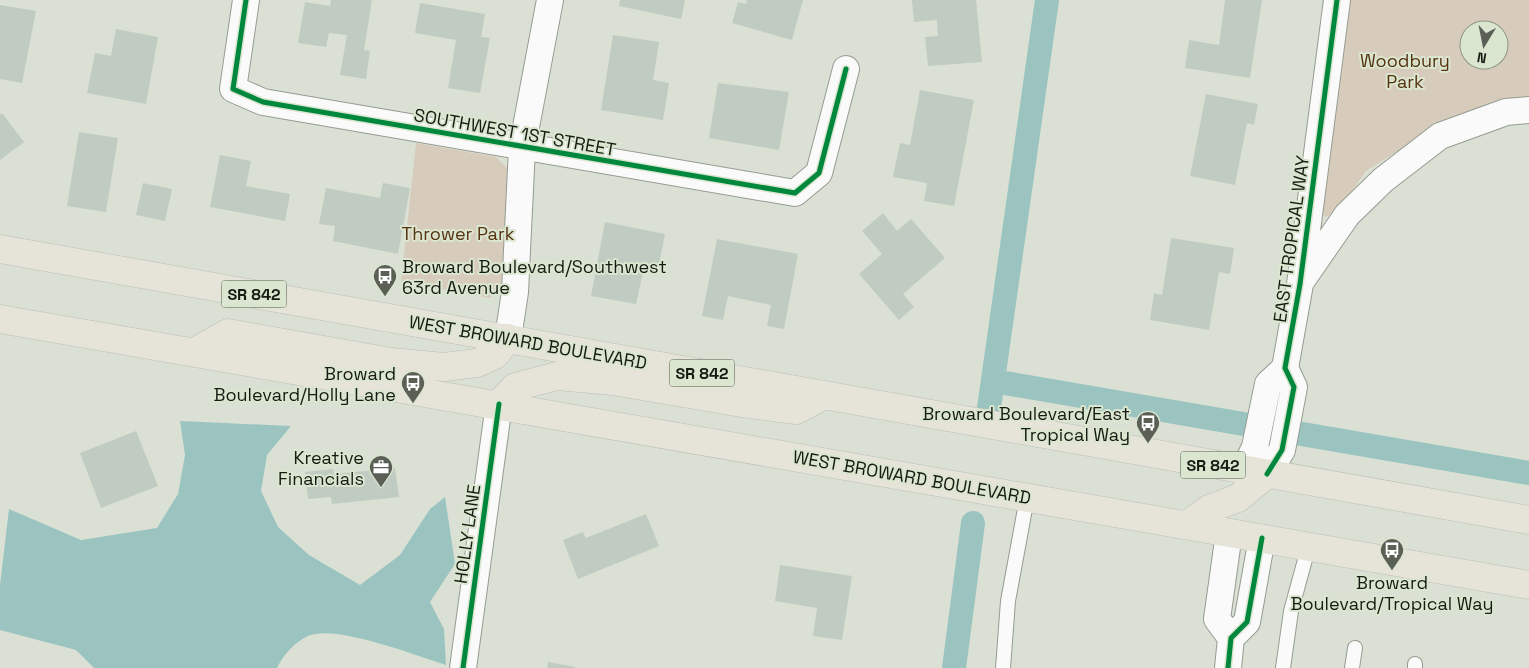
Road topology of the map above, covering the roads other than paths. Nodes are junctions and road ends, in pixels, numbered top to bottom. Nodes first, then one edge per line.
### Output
1 (246, 0) edge
2 (550, 0) edge
3 (1337, 0) edge
4 (846, 70) dead end
5 (1529, 110) edge
6 (522, 148) junction
7 (0, 249) edge
8 (1300, 284) junction
9 (0, 319) edge
10 (508, 338) junction
11 (194, 352) junction
12 (1282, 380) junction
13 (825, 395) junction
14 (499, 404) junction
15 (1256, 464) junction
16 (1027, 498) junction
17 (1529, 520) edge
18 (1187, 525) junction
19 (1229, 533) junction
20 (1262, 538) junction
21 (1309, 545) junction
22 (1529, 585) edge
23 (1231, 638) junction
24 (1355, 648) dead end
25 (463, 668) edge
26 (1003, 668) edge
27 (1228, 668) edge
28 (1283, 668) edge
29 (1352, 668) edge

1 - 6 street, SOUTHWEST 1ST STREET
2 - 6 street
3 - 8 street, EAST TROPICAL WAY
4 - 6 street, SOUTHWEST 1ST STREET
5 - 8 street, EAST TROPICAL WAY
6 - 10 street
7 - 10 main road, WEST BROWARD BOULEVARD / SR 842
8 - 12 street, EAST TROPICAL WAY
9 - 11 main road, WEST BROWARD BOULEVARD
10 - 11 main road
10 - 13 main road, WEST BROWARD BOULEVARD / SR 842
11 - 14 main road, WEST BROWARD BOULEVARD
12 - 15 street, EAST TROPICAL WAY
12 - 15 street, EAST TROPICAL WAY
13 - 14 main road
13 - 15 main road, WEST BROWARD BOULEVARD / SR 842
14 - 16 main road, WEST BROWARD BOULEVARD
14 - 25 street, HOLLY LANE
15 - 17 main road, WEST BROWARD BOULEVARD / SR 842
15 - 18 main road
16 - 18 main road, WEST BROWARD BOULEVARD
16 - 26 lane
18 - 19 main road, WEST BROWARD BOULEVARD
19 - 20 main road, WEST BROWARD BOULEVARD
19 - 23 street
20 - 21 main road, WEST BROWARD BOULEVARD
20 - 23 street
21 - 22 main road, WEST BROWARD BOULEVARD
21 - 28 lane
23 - 27 street
24 - 29 lane

